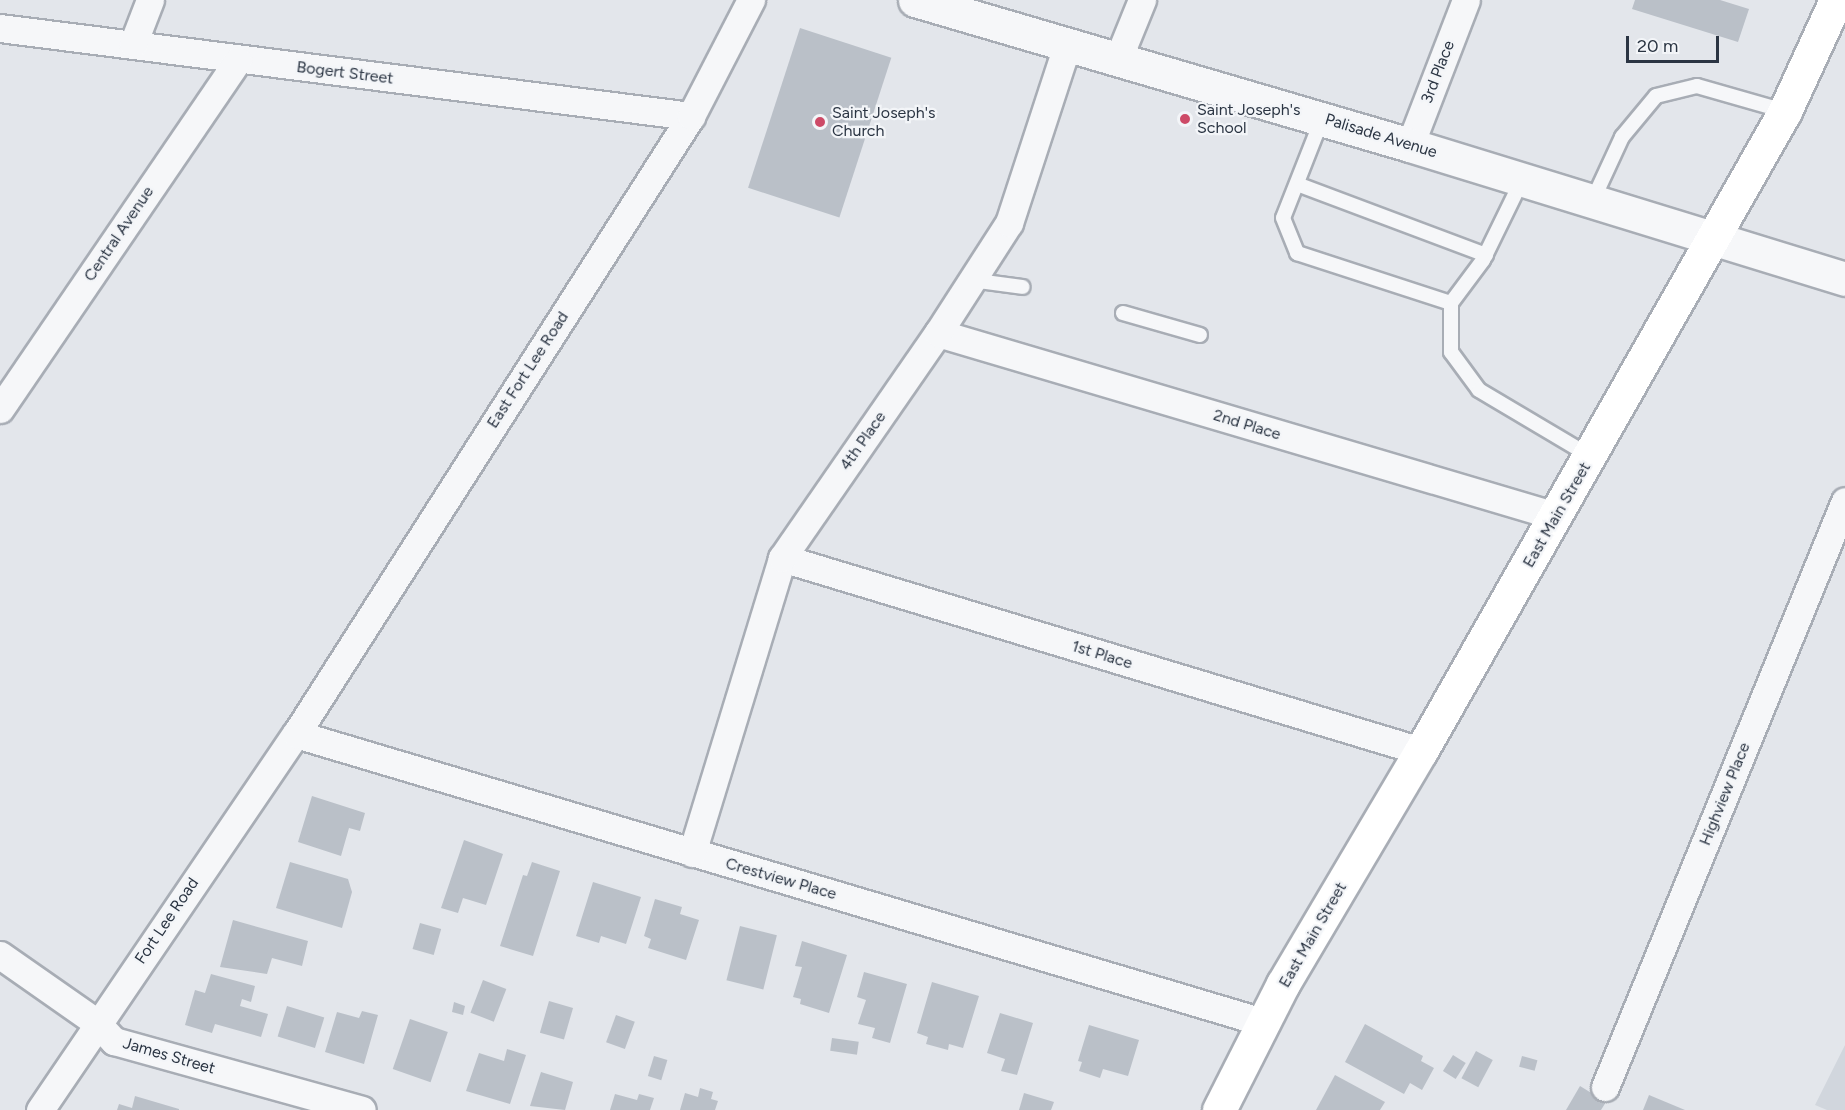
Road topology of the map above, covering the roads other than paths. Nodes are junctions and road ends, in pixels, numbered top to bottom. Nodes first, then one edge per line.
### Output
1 (150, 0) edge
2 (751, 0) edge
3 (915, 0) edge
4 (1142, 0) edge
5 (1466, 0) edge
6 (1836, 0) edge
7 (0, 28) edge
8 (1068, 43) junction
9 (133, 44) junction
10 (1118, 59) junction
11 (238, 60) junction
12 (1785, 111) junction
13 (691, 116) junction
14 (1322, 118) junction
15 (1410, 145) junction
16 (1522, 180) junction
17 (1297, 184) junction
18 (1592, 202) junction
19 (1713, 240) junction
20 (1486, 255) junction
21 (1845, 279) edge
22 (971, 280) junction
23 (1023, 287) dead end
24 (1451, 303) junction
25 (1123, 313) dead end
26 (939, 333) junction
27 (1200, 335) dead end
28 (0, 409) edge
29 (1590, 456) junction
30 (1845, 501) edge
31 (1556, 516) junction
32 (782, 558) junction
33 (296, 734) junction
34 (1421, 751) junction
35 (692, 853) junction
36 (0, 955) edge
37 (97, 1023) junction
38 (1266, 1023) junction
39 (1605, 1087) dead end
40 (1229, 1106) edge
41 (40, 1110) edge
42 (362, 1110) edge

1 - 9 street
2 - 13 street, East Fort Lee Road
3 - 8 street, Palisade Avenue
4 - 10 street
5 - 15 street, 3rd Place
6 - 12 main road, East Main Street
7 - 9 street, Bogert Street
8 - 10 street, Palisade Avenue
8 - 22 street, 4th Place
9 - 11 street, Bogert Street
10 - 14 street, Palisade Avenue
11 - 13 street, Bogert Street
11 - 28 street, Central Avenue
12 - 18 lane
12 - 19 main road, East Main Street
13 - 33 street, East Fort Lee Road
14 - 15 street, Palisade Avenue
14 - 17 lane
15 - 16 street, Palisade Avenue
16 - 18 street, Palisade Avenue
16 - 20 lane
17 - 20 lane
17 - 24 lane
18 - 19 street, Palisade Avenue
19 - 21 street, Palisade Avenue
19 - 29 main road, East Main Street
20 - 24 lane
22 - 23 lane
22 - 26 street, 4th Place
24 - 29 lane
25 - 27 lane
26 - 31 street, 2nd Place
26 - 32 street, 4th Place
29 - 31 main road, East Main Street
30 - 39 street, Highview Place
31 - 34 main road, East Main Street
32 - 34 street, 1st Place
32 - 35 street, 4th Place
33 - 35 street, Crestview Place
33 - 37 street, Fort Lee Road
34 - 38 main road, East Main Street
35 - 38 street, Crestview Place
36 - 37 street, James Street
37 - 41 street, Fort Lee Road
37 - 42 street, James Street
38 - 40 main road, East Main Street

